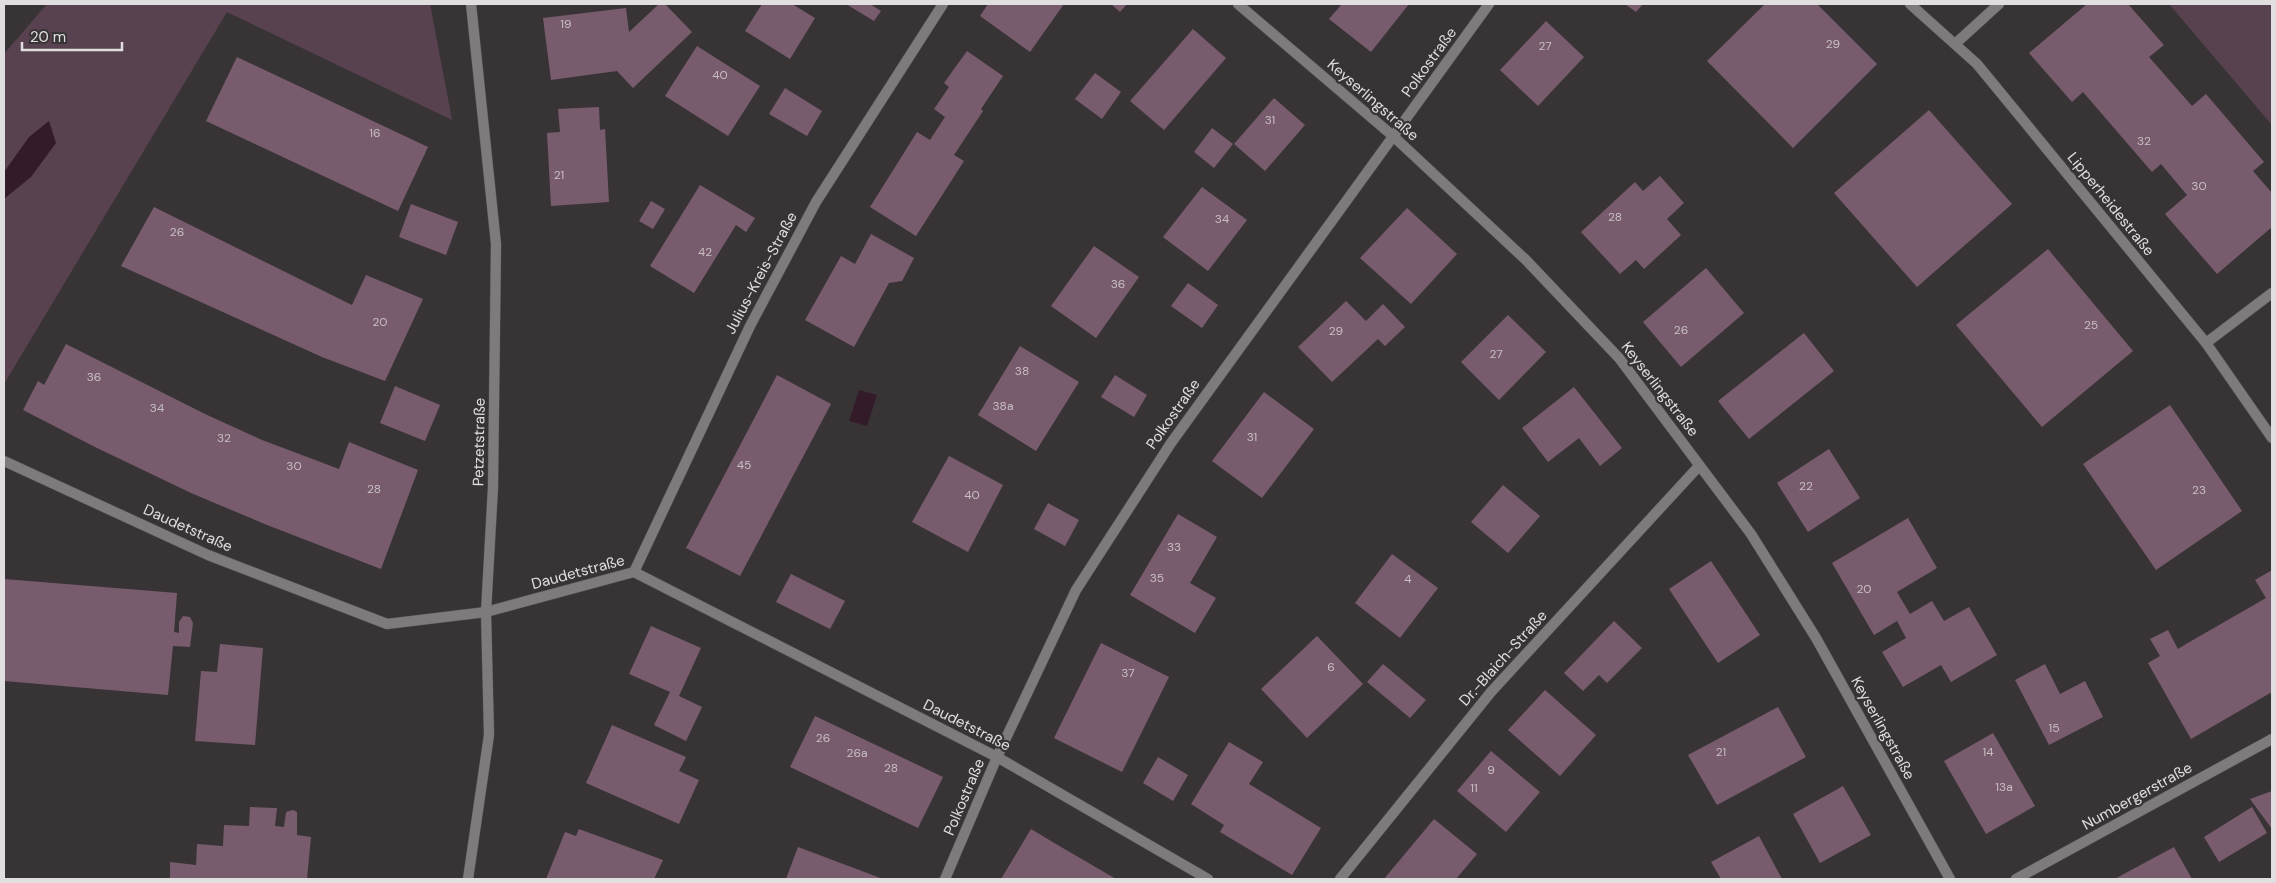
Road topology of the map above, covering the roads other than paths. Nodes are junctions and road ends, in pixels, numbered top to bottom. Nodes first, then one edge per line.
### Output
1 (472, 4) edge
2 (943, 4) edge
3 (1238, 4) edge
4 (1490, 4) edge
5 (1910, 4) edge
6 (1999, 4) edge
7 (1955, 44) junction
8 (1393, 136) junction
9 (2272, 293) edge
10 (2206, 343) junction
11 (2272, 438) edge
12 (4, 461) edge
13 (1700, 466) junction
14 (634, 572) junction
15 (486, 612) junction
16 (2272, 739) edge
17 (997, 757) junction
18 (468, 879) edge
19 (945, 879) edge
20 (1208, 879) edge
21 (1340, 879) edge
22 (1950, 879) edge
23 (2016, 879) edge

1 - 15 street, Petzetstraße
2 - 14 street, Julius-Kreis-Straße
3 - 8 street, Keyserlingstraße
4 - 8 street, Polkostraße
5 - 7 street, Lipperheidestraße
6 - 7 street
7 - 10 street, Lipperheidestraße
8 - 13 street, Keyserlingstraße
8 - 17 street, Polkostraße
9 - 10 street
10 - 11 street, Lipperheidestraße
12 - 15 street, Daudetstraße
13 - 21 street, Dr.-Blaich-Straße
13 - 22 street, Keyserlingstraße
14 - 15 street, Daudetstraße
14 - 17 street, Daudetstraße
15 - 18 street, Petzetstraße
16 - 23 street, Numbergerstraße
17 - 19 street, Polkostraße
17 - 20 street, Daudetstraße

